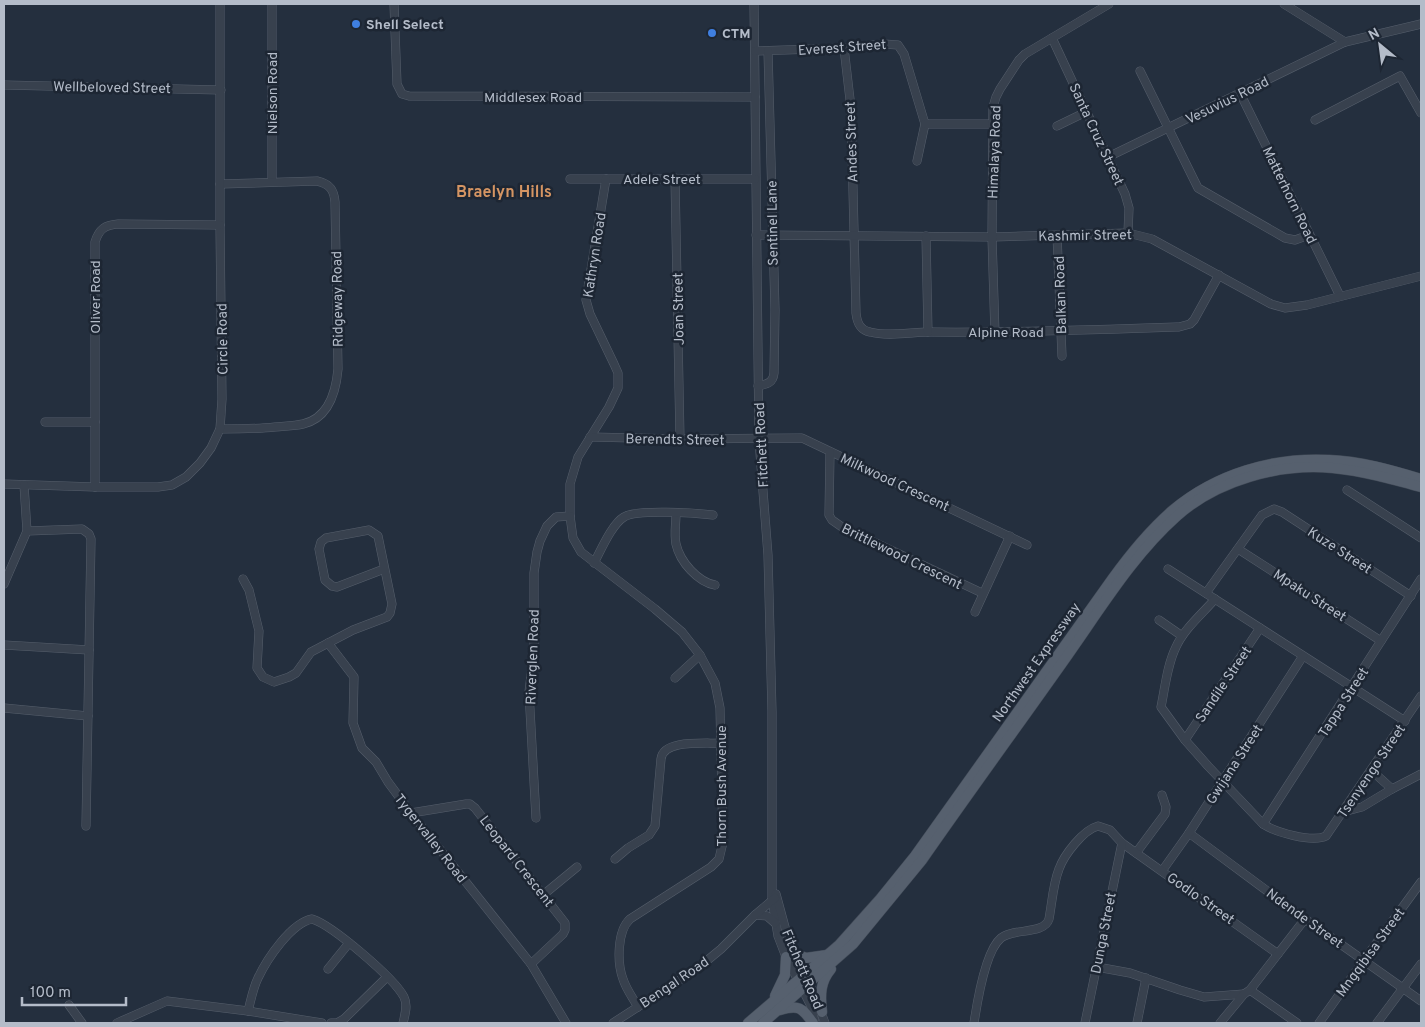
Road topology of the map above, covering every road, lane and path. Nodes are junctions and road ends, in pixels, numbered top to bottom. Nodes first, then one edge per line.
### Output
1 (220, 4) edge
2 (272, 4) edge
3 (394, 4) edge
4 (754, 4) edge
5 (1109, 4) edge
6 (1284, 4) edge
7 (1421, 24) edge
8 (1052, 38) junction
9 (1345, 42) junction
10 (844, 48) junction
11 (755, 51) junction
12 (768, 51) junction
13 (1140, 71) dead end
14 (4, 85) edge
15 (221, 90) junction
16 (1240, 93) junction
17 (755, 97) junction
18 (1086, 112) junction
19 (1421, 113) edge
20 (1315, 120) dead end
21 (925, 124) junction
22 (992, 124) junction
23 (1057, 126) dead end
24 (1168, 128) junction
25 (1108, 157) junction
26 (917, 161) dead end
27 (675, 178) junction
28 (570, 179) dead end
29 (606, 179) junction
30 (755, 179) junction
31 (272, 182) junction
32 (220, 184) junction
33 (220, 225) junction
34 (1128, 233) junction
35 (756, 235) junction
36 (772, 235) junction
37 (1057, 235) junction
38 (1309, 235) junction
39 (853, 236) junction
40 (926, 236) junction
41 (992, 237) junction
42 (1219, 276) junction
43 (1421, 276) edge
44 (1340, 296) junction
45 (928, 332) junction
46 (1061, 332) junction
47 (995, 334) junction
48 (1062, 356) dead end
49 (758, 386) junction
50 (45, 422) dead end
51 (95, 422) junction
52 (220, 429) junction
53 (590, 437) junction
54 (680, 440) junction
55 (759, 440) junction
56 (830, 452) junction
57 (1421, 479) edge
58 (4, 484) edge
59 (24, 485) junction
60 (95, 487) junction
61 (1421, 487) edge
62 (1347, 490) dead end
63 (676, 513) junction
64 (713, 515) dead end
65 (570, 516) junction
66 (27, 532) junction
67 (1010, 536) junction
68 (1421, 538) edge
69 (1027, 545) dead end
70 (1238, 549) junction
71 (594, 562) junction
72 (384, 569) junction
73 (1168, 569) dead end
74 (243, 579) dead end
75 (1421, 579) edge
76 (4, 584) edge
77 (715, 585) dead end
78 (982, 593) junction
79 (1206, 593) junction
80 (1411, 596) junction
81 (1215, 599) junction
82 (975, 612) dead end
83 (1159, 620) dead end
84 (1260, 628) junction
85 (1182, 636) junction
86 (1381, 641) junction
87 (328, 643) junction
88 (4, 645) edge
89 (89, 650) junction
90 (700, 655) junction
91 (1303, 656) junction
92 (675, 678) dead end
93 (1352, 687) junction
94 (1421, 696) edge
95 (4, 708) edge
96 (88, 716) junction
97 (1405, 721) junction
98 (1185, 740) junction
99 (722, 743) junction
100 (1370, 770) junction
101 (1421, 774) edge
102 (1224, 781) junction
103 (1392, 788) junction
104 (1162, 795) dead end
105 (1343, 812) junction
106 (411, 814) junction
107 (536, 818) dead end
108 (1263, 824) junction
109 (86, 826) dead end
110 (1189, 833) junction
111 (1122, 843) junction
112 (1136, 853) junction
113 (615, 859) dead end
114 (578, 867) dead end
115 (1162, 871) junction
116 (1421, 882) edge
117 (544, 895) junction
118 (775, 898) junction
119 (755, 915) junction
120 (1305, 919) junction
121 (775, 923) junction
122 (349, 943) junction
123 (853, 944) junction
124 (1278, 954) junction
125 (790, 955) junction
126 (829, 955) junction
127 (1364, 960) junction
128 (531, 964) junction
129 (1421, 964) edge
130 (1097, 967) junction
131 (328, 969) dead end
132 (387, 977) junction
133 (1146, 978) junction
134 (803, 981) junction
135 (1403, 988) junction
136 (1247, 992) junction
137 (1421, 1001) edge
138 (69, 1005) dead end
139 (638, 1007) junction
140 (775, 1007) junction
141 (248, 1011) junction
142 (822, 1012) junction
143 (82, 1023) edge
144 (116, 1023) edge
145 (322, 1023) edge
146 (331, 1023) edge
147 (403, 1023) edge
148 (566, 1023) edge
149 (613, 1023) edge
150 (748, 1023) edge
151 (763, 1023) edge
152 (814, 1023) edge
153 (825, 1023) edge
154 (974, 1023) edge
155 (1085, 1023) edge
156 (1137, 1023) edge
157 (1220, 1023) edge
158 (1297, 1023) edge
159 (1319, 1023) edge
160 (1378, 1023) edge

1 - 15 street, Circle Road
2 - 31 street, Nielson Road
3 - 17 street, Middlesex Road
4 - 11 street, Fitchett Road
5 - 8 street, Himalaya Road
6 - 9 street
7 - 9 street
8 - 18 street, Santa Cruz Street
8 - 22 street, Himalaya Road
9 - 16 street, Vesuvius Road
10 - 12 street, Everest Street
10 - 21 street, Everest Street
10 - 39 street, Andes Street
11 - 12 street, Everest Street
11 - 17 street, Fitchett Road
12 - 36 street, Sentinel Lane
13 - 24 street
14 - 15 street, Wellbeloved Street
15 - 32 street, Circle Road
16 - 24 street, Vesuvius Road
16 - 38 street, Matterhorn Road
17 - 30 street, Fitchett Road
18 - 23 street
18 - 25 street, Santa Cruz Street
19 - 20 street
21 - 22 street
21 - 26 street
22 - 41 street, Himalaya Road
24 - 25 street, Vesuvius Road
24 - 38 street
25 - 34 street, Santa Cruz Street
27 - 29 street, Adele Street
27 - 30 street, Adele Street
27 - 54 street, Joan Street
28 - 29 street, Adele Street
29 - 53 street, Kathryn Road
30 - 35 street, Fitchett Road
31 - 32 street, Ridgeway Road
31 - 52 street, Ridgeway Road
32 - 33 street, Circle Road
33 - 51 street, Oliver Road
33 - 52 street, Circle Road
34 - 37 street, Kashmir Street
34 - 42 street, Kashmir Street
35 - 36 street, Kashmir Street
35 - 49 street, Fitchett Road
36 - 39 street, Kashmir Street
36 - 49 street, Sentinel Lane
37 - 41 street, Kashmir Street
37 - 46 street, Balkan Road
38 - 44 street, Matterhorn Road
39 - 40 street, Kashmir Street
39 - 45 street, Alpine Road
40 - 41 street, Kashmir Street
40 - 45 street
41 - 47 street, Himalaya Road
42 - 44 street, Kashmir Street
42 - 46 street, Alpine Road
43 - 44 street, Kashmir Street
45 - 47 street, Alpine Road
46 - 47 street, Alpine Road
46 - 48 street, Balkan Road
49 - 55 street, Fitchett Road
50 - 51 street
51 - 60 street, Oliver Road
52 - 60 street, Circle Road
53 - 54 street, Berendts Street
53 - 65 street, Kathryn Road
54 - 55 street, Berendts Street
55 - 56 street, Milkwood Crescent
55 - 118 street, Fitchett Road
56 - 67 street, Milkwood Crescent
56 - 78 street, Brittlewood Crescent
57 - 126 main road, Northwest Expressway
58 - 59 street, Circle Road
59 - 60 street, Circle Road
59 - 66 street
61 - 123 main road, Northwest Expressway
62 - 68 street
63 - 64 street
63 - 71 street
63 - 77 street
65 - 71 street, Thorn Bush Avenue
65 - 107 street, Riverglen Road
66 - 76 street
66 - 89 street
67 - 69 street, Milkwood Crescent
67 - 78 street
70 - 79 street
70 - 80 street, Kuze Street
70 - 86 street, Mpaku Street
71 - 90 street, Thorn Bush Avenue
72 - 72 street
72 - 87 street
73 - 79 street
74 - 87 street
75 - 80 street, Tappa Street
78 - 82 street
79 - 81 street
80 - 86 street, Tappa Street
81 - 84 street
81 - 85 street
83 - 85 street
84 - 91 street
84 - 98 street, Sandile Street
85 - 98 street
86 - 93 street, Tappa Street
87 - 106 street, Tygervalley Road
88 - 89 street
89 - 96 street
90 - 92 street
90 - 99 street, Thorn Bush Avenue
91 - 93 street
91 - 102 street, Gwijana Street
93 - 97 street
93 - 108 street, Tappa Street
94 - 97 street, Tsenyengo Street
95 - 96 street
96 - 109 street
97 - 100 street, Tsenyengo Street
98 - 102 street
99 - 113 street
99 - 139 street, Thorn Bush Avenue
100 - 103 street
100 - 105 street, Tsenyengo Street
101 - 103 street
102 - 108 street
102 - 110 street, Gwijana Street
103 - 105 street
104 - 112 street
105 - 108 street, Tsenyengo Street
106 - 117 street, Leopard Crescent
106 - 128 street, Tygervalley Road
110 - 115 street, Gwijana Street
110 - 120 street, Ndende Street
111 - 112 street, Godlo Street
111 - 130 street, Dunga Street
111 - 154 street, Godlo Street
112 - 115 street, Godlo Street
114 - 117 street
115 - 124 street, Godlo Street
116 - 127 street, Mngqibisa Street
117 - 128 street, Leopard Crescent
118 - 119 street, Bengal Road
118 - 121 street, Fitchett Road
118 - 125 street, Fitchett Road
119 - 121 street
119 - 139 street, Bengal Road
120 - 124 street
120 - 127 street, Ndende Street
121 - 125 street, Fitchett Road
122 - 131 street
122 - 132 street
122 - 141 street
123 - 134 main road, Northwest Expressway
123 - 142 main road
124 - 136 street
125 - 126 main road
125 - 134 street, Fitchett Road
125 - 140 main road
126 - 134 main road, Northwest Expressway
127 - 135 street, Ndende Street
127 - 159 street, Mngqibisa Street
128 - 148 street, Tygervalley Road
129 - 135 street
130 - 133 street
130 - 155 street, Dunga Street
132 - 146 street
132 - 147 street
133 - 136 street
133 - 156 street
134 - 140 main road, Northwest Expressway
134 - 142 street, Fitchett Road
134 - 152 street, Fitchett Road
135 - 137 street, Ndende Street
135 - 160 street
136 - 157 street
136 - 158 street
138 - 143 street
139 - 149 street, Bengal Road
140 - 150 main road, Northwest Expressway
140 - 151 main road, Northwest Expressway
140 - 152 main road
141 - 144 street
141 - 145 street
142 - 153 street, Fitchett Road

